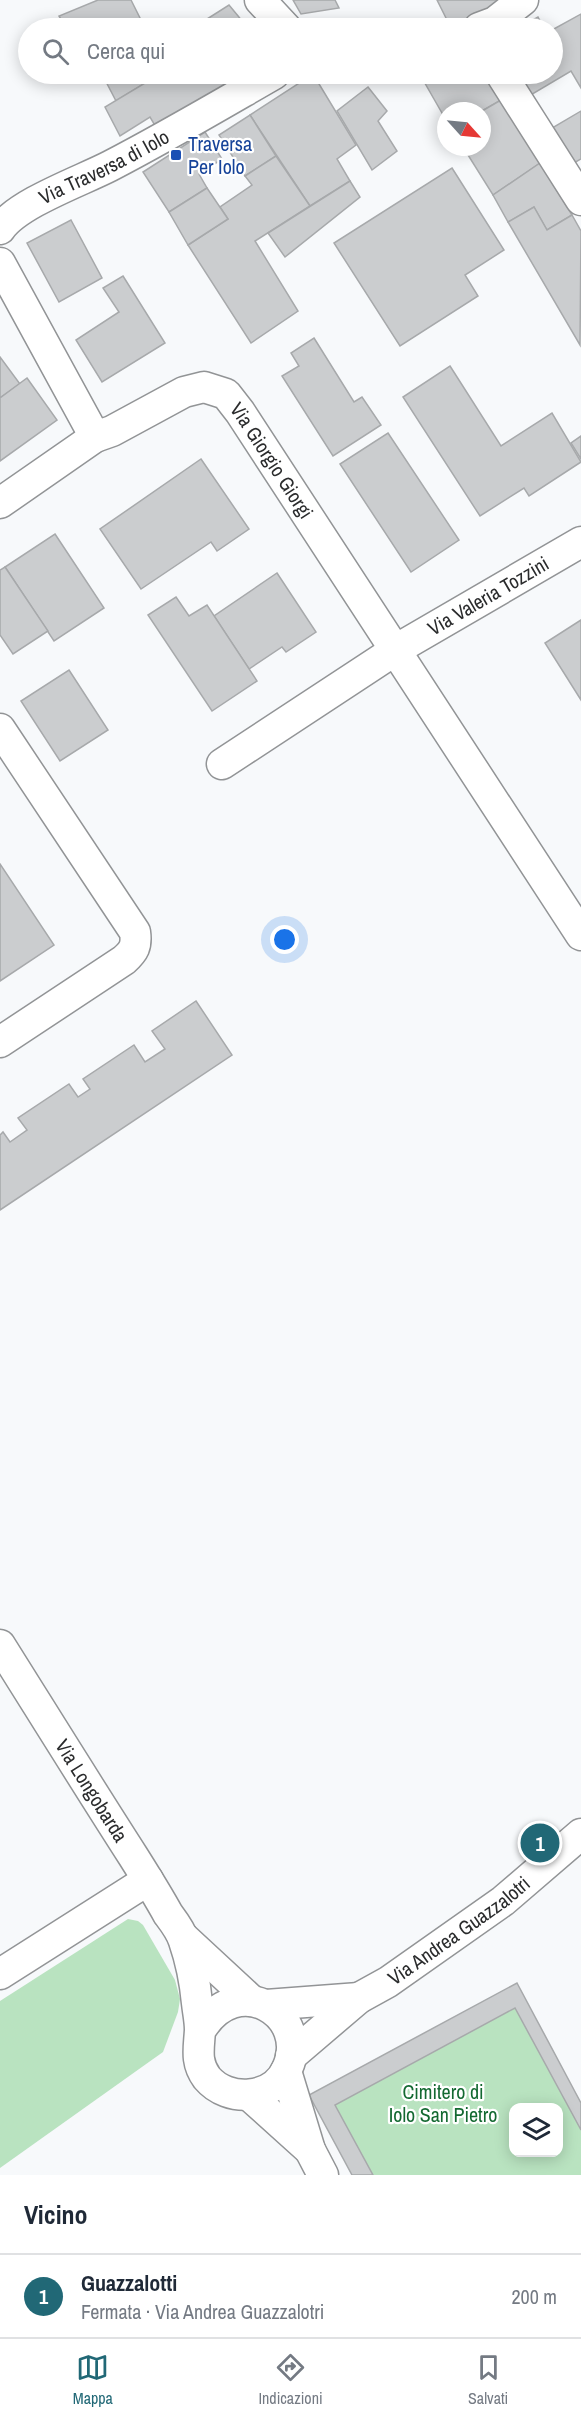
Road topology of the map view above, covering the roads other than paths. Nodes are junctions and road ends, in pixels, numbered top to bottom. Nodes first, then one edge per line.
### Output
1 (260, 0) edge
2 (523, 0) edge
3 (277, 18) edge
4 (500, 18) edge
5 (256, 84) edge
6 (507, 84) edge
7 (581, 200) edge
8 (0, 229) edge
9 (0, 263) edge
10 (95, 437) junction
11 (0, 502) edge
12 (581, 542) edge
13 (396, 649) junction
14 (0, 729) edge
15 (222, 764) dead end
16 (581, 935) edge
17 (0, 1042) edge
18 (0, 1645) edge
19 (581, 1834) edge
20 (148, 1880) junction
21 (184, 1938) junction
22 (0, 1974) edge
23 (359, 1998) junction
24 (259, 2003) junction
25 (200, 2031) junction
26 (289, 2064) junction
27 (250, 2096) junction
28 (317, 2162) edge

1 - 3 street
2 - 4 street
5 - 8 street, Via Traversa di Iolo
6 - 7 street
9 - 10 street
10 - 11 street
10 - 13 street, Via Giorgio Giorgi
12 - 13 street, Via Valeria Tozzini
13 - 15 street, Via Valeria Tozzini
13 - 16 street, Via Giorgio Giorgi
14 - 17 street
18 - 20 street, Via Longobarda
19 - 23 street, Via Andrea Guazzalotri
20 - 21 street, Via Longobarda
20 - 22 street
21 - 24 street, Via Longobarda
21 - 25 street, Via Longobarda
23 - 24 street, Via Andrea Guazzalotri
23 - 26 street, Via Andrea Guazzalotri
24 - 25 street
24 - 26 street, Via Longobarda
25 - 27 street, Via Longobarda
26 - 27 street
26 - 28 street, Via Longobarda
27 - 28 street

